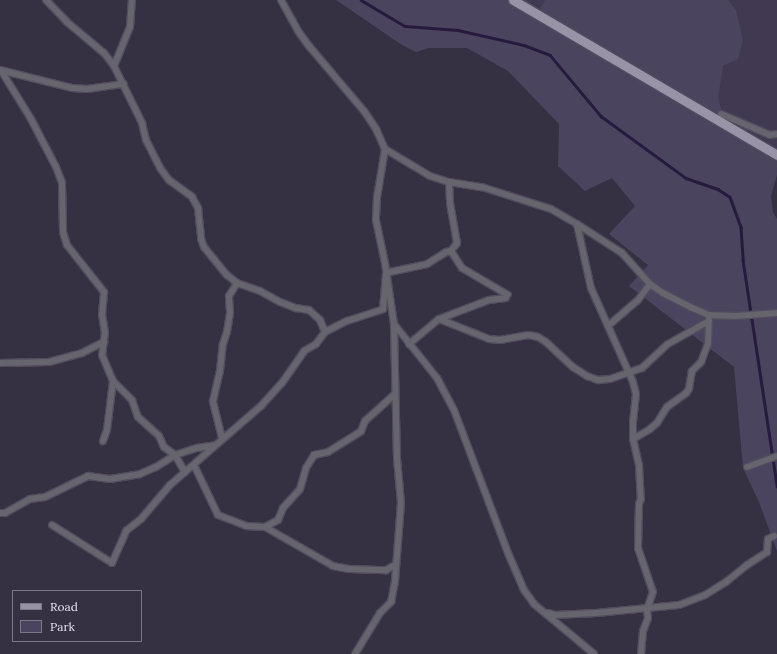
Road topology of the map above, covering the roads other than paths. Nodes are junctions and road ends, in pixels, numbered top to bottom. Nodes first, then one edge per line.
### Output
1 (46, 0) edge
2 (132, 0) edge
3 (281, 0) edge
4 (513, 0) edge
5 (114, 66) junction
6 (1, 71) edge
7 (124, 84) junction
8 (721, 114) dead end
9 (777, 134) edge
10 (385, 149) junction
11 (777, 155) edge
12 (449, 182) junction
13 (577, 224) junction
14 (451, 251) junction
15 (386, 275) junction
16 (237, 283) junction
17 (650, 284) junction
18 (777, 313) edge
19 (709, 318) junction
20 (439, 319) junction
21 (394, 324) junction
22 (608, 326) junction
23 (325, 332) junction
24 (104, 342) junction
25 (409, 344) junction
26 (0, 363) edge
27 (628, 373) junction
28 (113, 381) junction
29 (395, 394) junction
30 (222, 438) junction
31 (633, 439) junction
32 (103, 441) dead end
33 (215, 445) junction
34 (175, 455) junction
35 (777, 456) edge
36 (194, 465) junction
37 (747, 467) dead end
38 (185, 472) junction
39 (0, 512) edge
40 (52, 525) dead end
41 (265, 527) junction
42 (774, 536) dead end
43 (395, 565) junction
44 (647, 609) junction
45 (544, 612) junction
46 (355, 654) edge
47 (594, 654) edge
48 (641, 654) edge

1 - 5 street
2 - 5 street
3 - 10 street
4 - 11 main road
5 - 7 street
6 - 7 street
6 - 24 street
7 - 16 street
8 - 9 street
10 - 12 street
10 - 15 street
12 - 13 street
12 - 14 street
13 - 17 street
13 - 22 street
14 - 15 street
14 - 20 street
15 - 21 street
15 - 23 street
16 - 23 street
16 - 30 street
17 - 19 street
17 - 22 street
18 - 19 street
19 - 27 street
19 - 31 street
20 - 25 street
20 - 27 street
21 - 25 street
21 - 29 street
22 - 27 street
23 - 30 street
24 - 26 street
24 - 28 street
25 - 45 street
27 - 31 street
28 - 32 street
28 - 34 street
29 - 41 street
29 - 43 street
30 - 33 street
31 - 44 street
33 - 34 street
33 - 36 street
34 - 38 street
34 - 39 street
35 - 37 street
36 - 38 street
36 - 41 street
38 - 40 street
41 - 43 street
42 - 44 street
43 - 46 street
44 - 45 street
44 - 48 street
45 - 47 street

